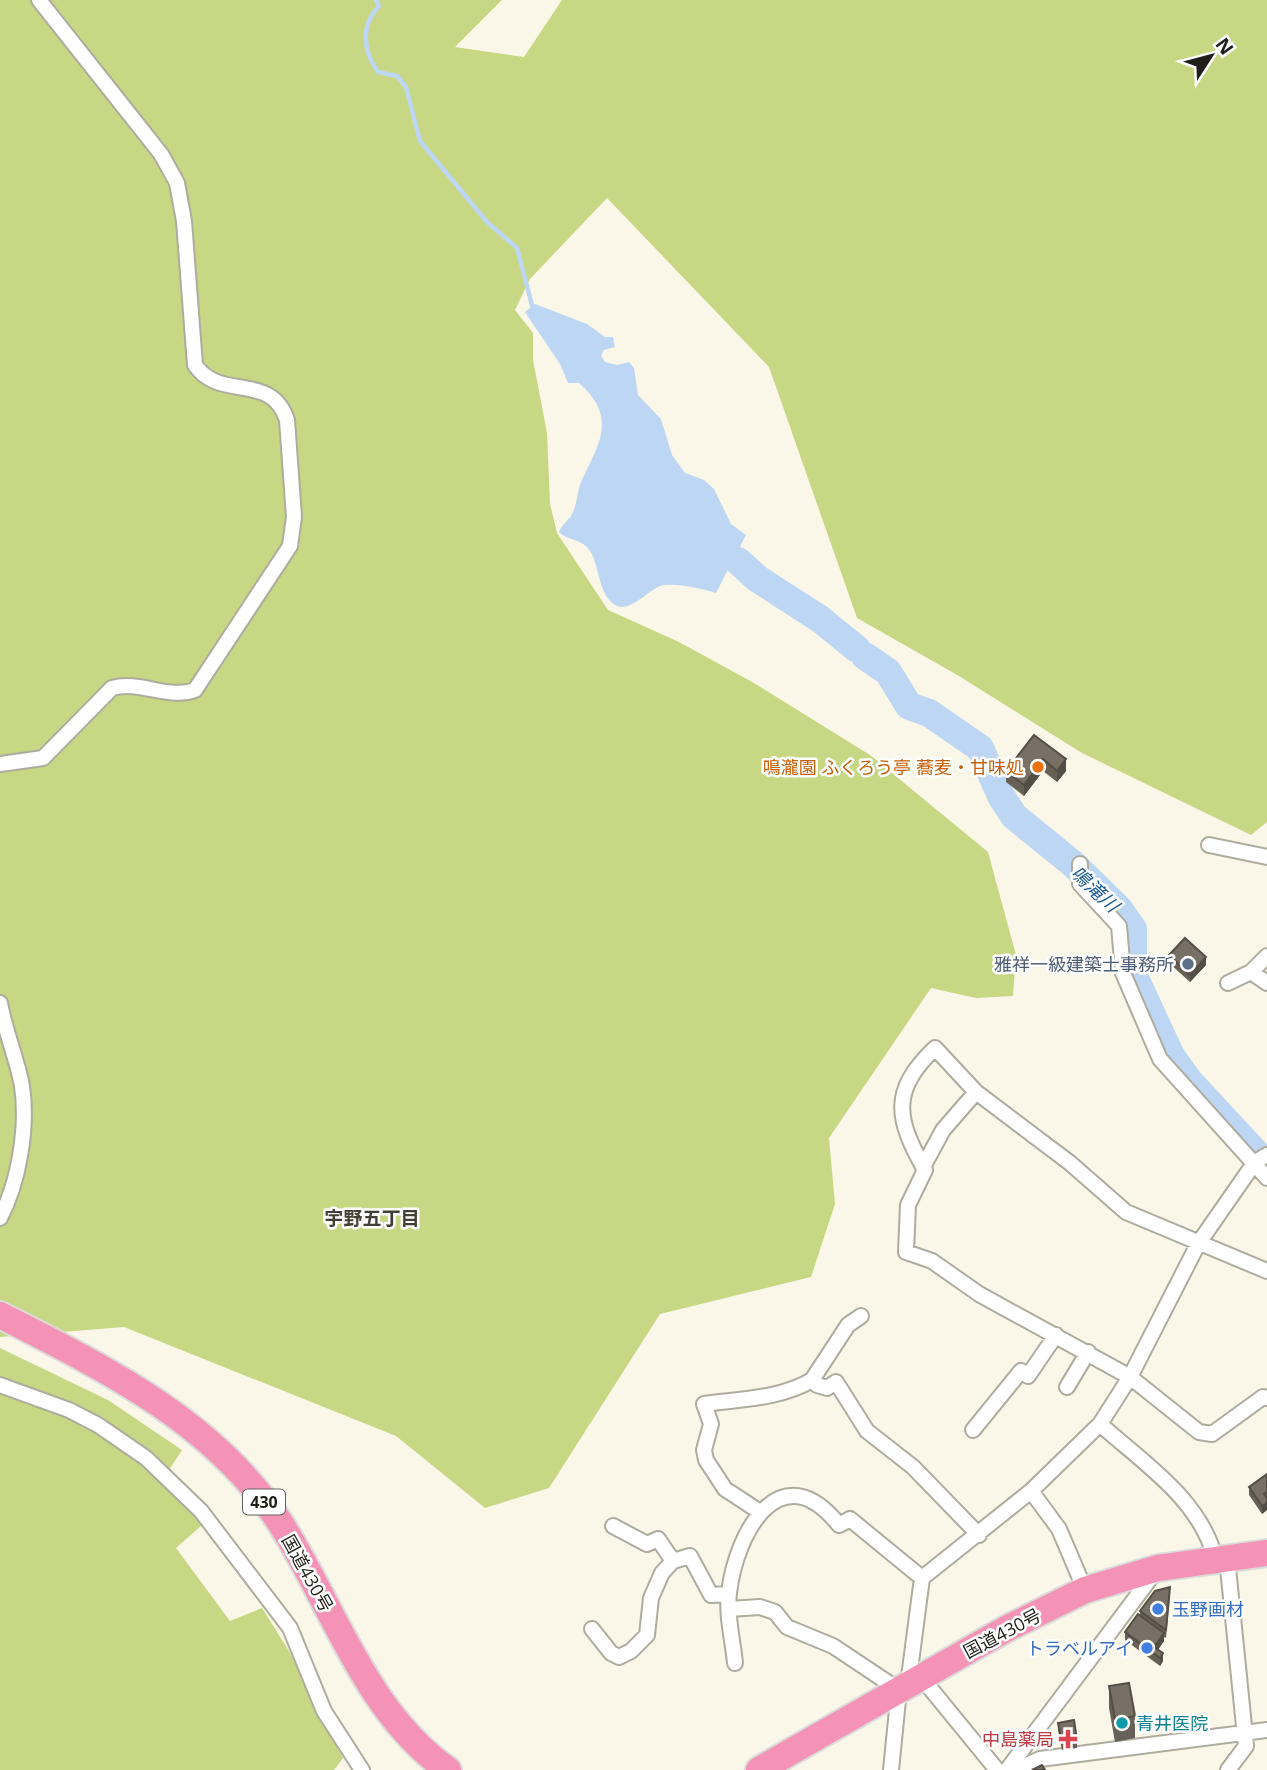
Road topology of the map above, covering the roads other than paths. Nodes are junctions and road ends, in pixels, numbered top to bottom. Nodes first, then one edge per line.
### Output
1 (39, 0) edge
2 (0, 764) edge
3 (1209, 845) dead end
4 (1267, 857) edge
5 (1080, 871) dead end
6 (1267, 956) edge
7 (1251, 972) junction
8 (1228, 983) dead end
9 (1267, 983) edge
10 (0, 1003) edge
11 (976, 1092) junction
12 (1262, 1158) edge
13 (923, 1167) junction
14 (1267, 1178) edge
15 (0, 1218) edge
16 (1198, 1244) junction
17 (1267, 1271) edge
18 (0, 1315) edge
19 (861, 1316) dead end
20 (1056, 1335) junction
21 (1088, 1352) junction
22 (1130, 1377) junction
23 (812, 1380) junction
24 (0, 1385) edge
25 (1067, 1387) dead end
26 (1267, 1398) edge
27 (1100, 1424) junction
28 (973, 1430) dead end
29 (1031, 1491) junction
30 (760, 1512) junction
31 (613, 1526) dead end
32 (979, 1535) junction
33 (1267, 1553) edge
34 (1221, 1558) junction
35 (673, 1561) junction
36 (1158, 1568) junction
37 (922, 1578) junction
38 (1085, 1590) junction
39 (729, 1594) junction
40 (729, 1609) junction
41 (592, 1629) dead end
42 (735, 1664) dead end
43 (909, 1684) junction
44 (1267, 1730) edge
45 (1245, 1732) junction
46 (362, 1770) edge
47 (448, 1770) edge
48 (759, 1770) edge
49 (891, 1770) edge
50 (997, 1770) edge
51 (1007, 1770) edge
52 (1015, 1770) edge
53 (1228, 1770) edge

1 - 2 street
3 - 4 street
5 - 12 street
6 - 7 street
7 - 8 street
7 - 9 street
10 - 15 street
11 - 13 street
11 - 13 street
11 - 16 street
12 - 14 street
12 - 16 street
13 - 20 street
16 - 17 street
16 - 22 street
18 - 47 highway, 国道430号 / 430
19 - 23 street
20 - 21 street
20 - 28 street
21 - 22 street
21 - 25 street
22 - 26 street
22 - 27 street
23 - 30 street
23 - 32 street
24 - 46 street
27 - 29 street
27 - 34 street
29 - 32 street
29 - 38 street
30 - 37 street
30 - 39 street
31 - 35 street
32 - 37 street
33 - 34 highway, 国道430号
34 - 36 highway, 国道430号
34 - 45 street
35 - 39 street
35 - 41 street
36 - 38 highway, 国道430号
36 - 51 street
37 - 43 street
38 - 43 highway, 国道430号
39 - 40 street
40 - 42 street
40 - 43 street
43 - 48 highway, 国道430号
43 - 49 street
43 - 50 street
44 - 45 street
45 - 52 street
45 - 53 street

